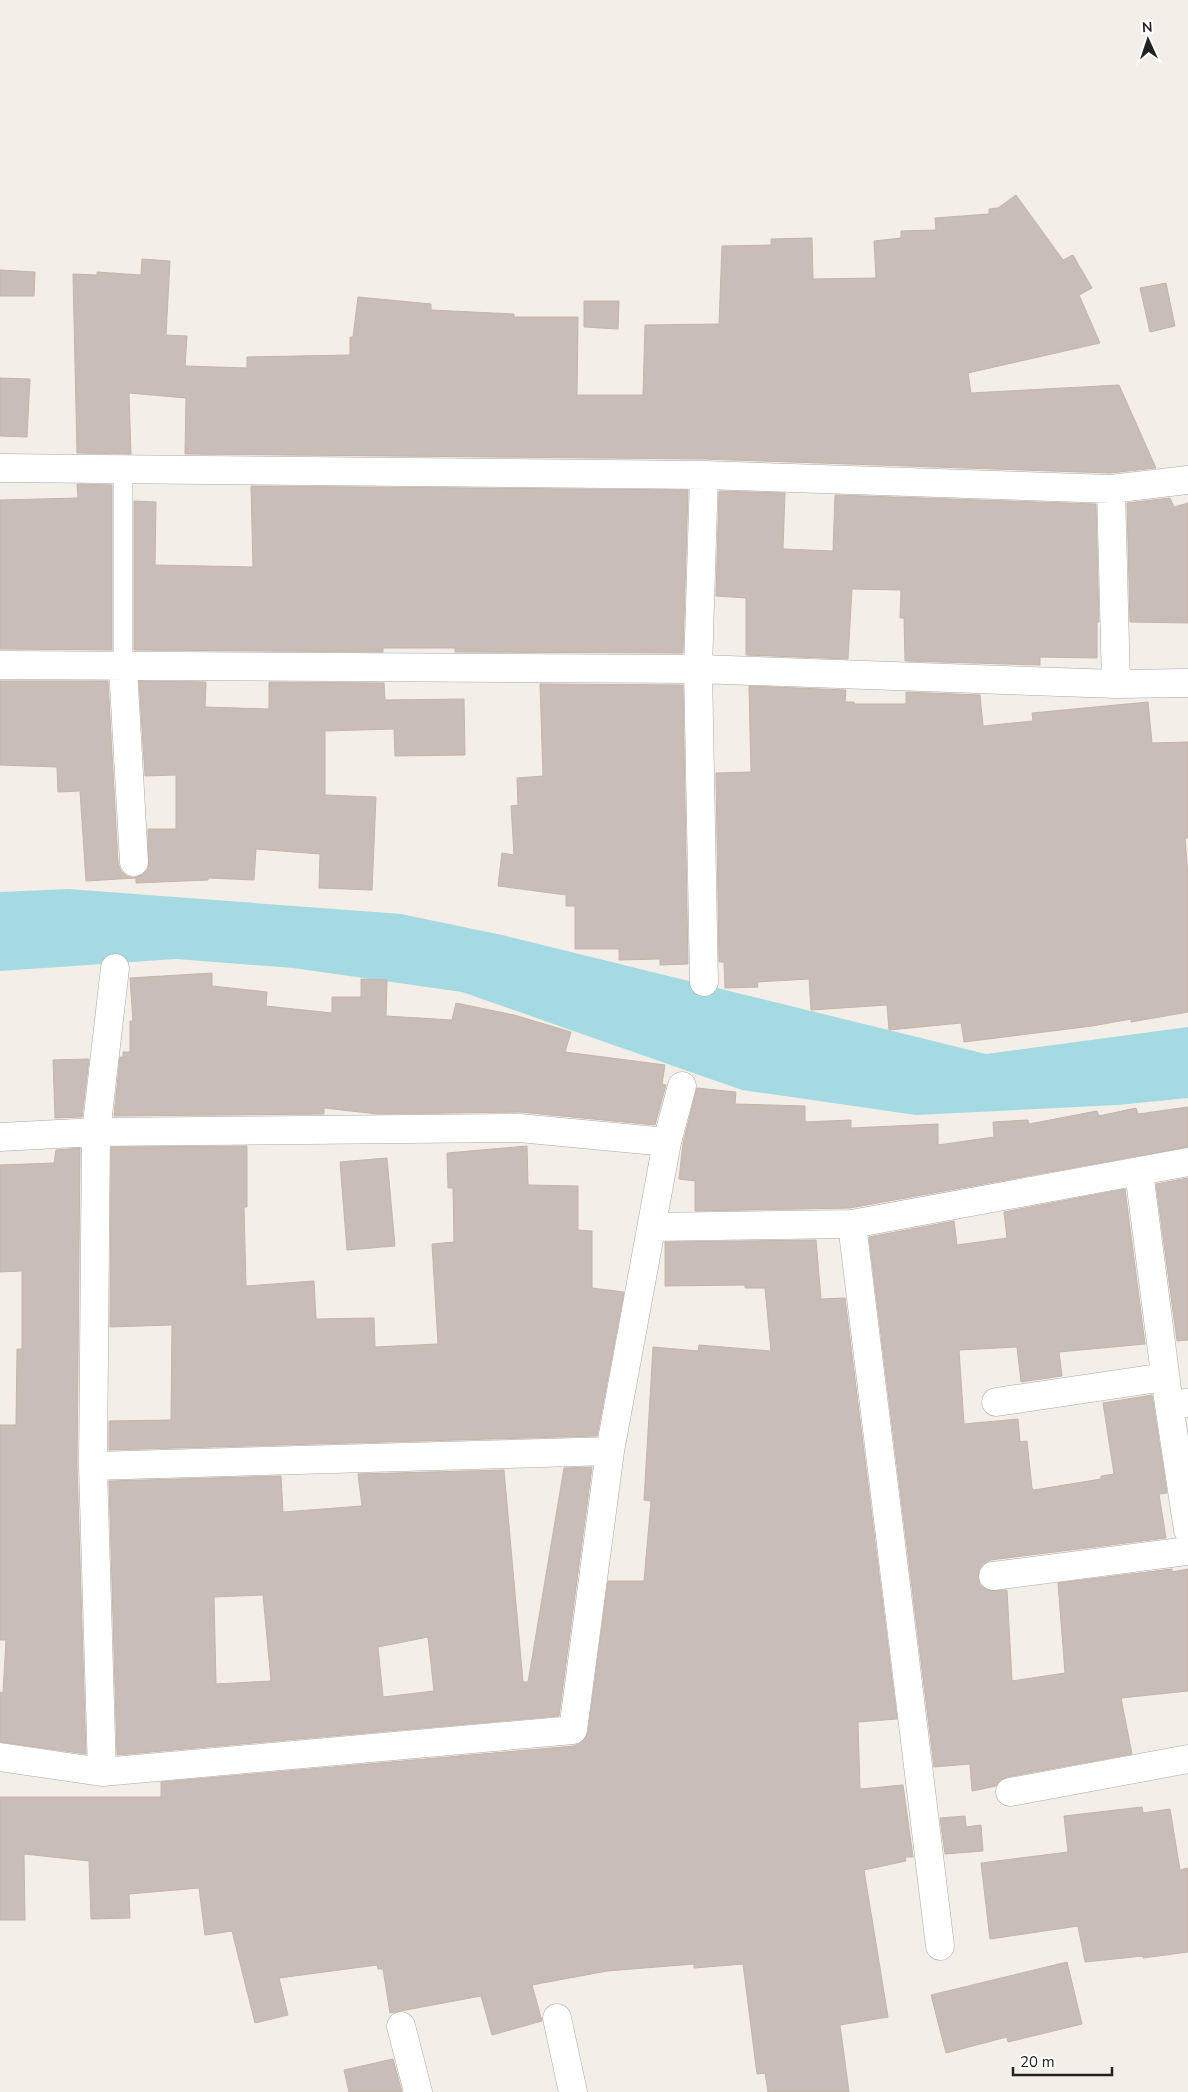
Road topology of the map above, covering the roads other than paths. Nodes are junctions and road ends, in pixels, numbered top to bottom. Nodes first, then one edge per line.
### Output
1 (0, 468) edge
2 (124, 469) junction
3 (704, 474) junction
4 (1188, 480) edge
5 (1111, 489) junction
6 (0, 665) edge
7 (123, 667) junction
8 (698, 669) junction
9 (1188, 683) edge
10 (1116, 684) junction
11 (134, 862) dead end
12 (115, 968) dead end
13 (704, 982) dead end
14 (682, 1086) dead end
15 (96, 1132) junction
16 (0, 1138) edge
17 (667, 1142) junction
18 (1188, 1162) edge
19 (1139, 1172) junction
20 (852, 1224) junction
21 (652, 1227) junction
22 (1165, 1377) junction
23 (996, 1402) dead end
24 (1178, 1404) edge
25 (610, 1450) junction
26 (93, 1466) junction
27 (1188, 1530) edge
28 (1188, 1551) edge
29 (994, 1576) dead end
30 (0, 1758) edge
31 (1188, 1760) edge
32 (102, 1772) junction
33 (1010, 1792) dead end
34 (940, 1946) dead end
35 (557, 2018) dead end
36 (401, 2026) dead end
37 (418, 2092) edge
38 (573, 2092) edge

1 - 2 street
2 - 3 street
2 - 7 lane
3 - 5 street
3 - 8 street
4 - 5 street
5 - 10 street
6 - 7 street
7 - 8 street
7 - 11 street
8 - 10 street
8 - 13 street
9 - 10 street
12 - 15 street
14 - 17 street
15 - 16 street
15 - 17 street
15 - 26 street
17 - 21 street
18 - 19 street
19 - 20 street
19 - 22 street
20 - 21 street
20 - 34 street
21 - 25 street
22 - 23 street
22 - 24 street
24 - 27 street
25 - 26 street
25 - 32 street
26 - 32 street
28 - 29 street
30 - 32 street
31 - 33 street
35 - 38 street
36 - 37 street

